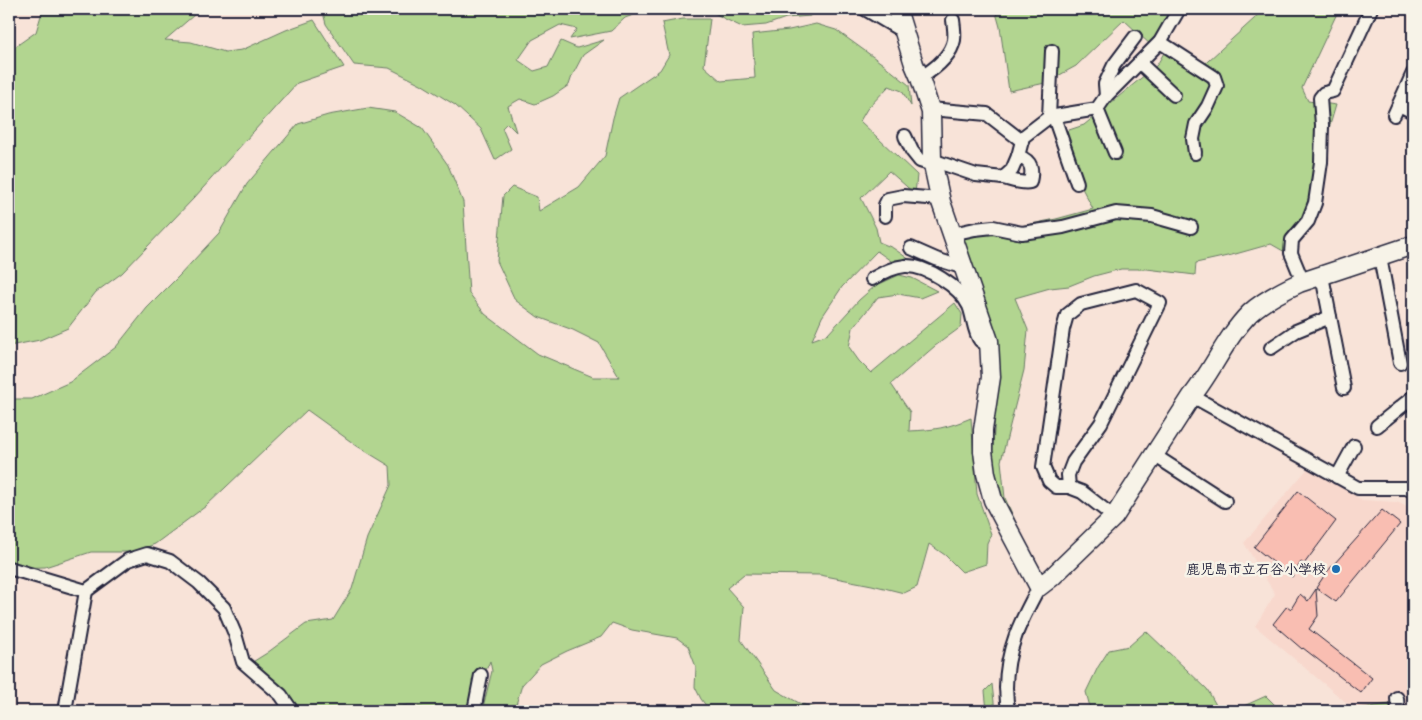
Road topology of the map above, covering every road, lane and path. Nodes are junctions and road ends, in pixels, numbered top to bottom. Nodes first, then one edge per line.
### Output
1 (865, 9) edge
2 (897, 9) edge
3 (1179, 9) edge
4 (1371, 9) edge
5 (953, 20) dead end
6 (904, 32) junction
7 (1135, 37) dead end
8 (1160, 42) junction
9 (1052, 51) dead end
10 (1140, 64) junction
11 (1413, 73) edge
12 (920, 78) junction
13 (1102, 86) junction
14 (1174, 95) dead end
15 (930, 109) junction
16 (1097, 109) junction
17 (1413, 112) edge
18 (1051, 117) junction
19 (905, 136) dead end
20 (1022, 141) junction
21 (1195, 152) dead end
22 (1115, 153) dead end
23 (1018, 156) junction
24 (933, 162) junction
25 (1003, 178) junction
26 (1077, 183) dead end
27 (940, 199) junction
28 (885, 216) dead end
29 (1191, 227) dead end
30 (952, 234) junction
31 (1413, 245) edge
32 (911, 248) dead end
33 (1380, 257) junction
34 (964, 268) junction
35 (1322, 276) junction
36 (872, 279) dead end
37 (1303, 282) junction
38 (1330, 317) junction
39 (989, 346) junction
40 (1271, 348) dead end
41 (1400, 363) dead end
42 (1344, 388) dead end
43 (1192, 396) junction
44 (1413, 397) edge
45 (1377, 426) dead end
46 (1354, 446) dead end
47 (1154, 455) junction
48 (1337, 477) junction
49 (1068, 487) junction
50 (1413, 491) edge
51 (1225, 501) dead end
52 (1114, 517) junction
53 (9, 568) edge
54 (1039, 588) junction
55 (86, 591) junction
56 (481, 675) dead end
57 (1397, 698) dead end
58 (65, 711) edge
59 (292, 711) edge
60 (474, 711) edge
61 (1009, 711) edge
62 (1398, 711) edge

1 - 6 street
2 - 6 street
3 - 8 street
4 - 37 street
5 - 12 street
6 - 12 street
7 - 13 street
8 - 10 street
8 - 21 street
9 - 18 street
10 - 13 street
10 - 14 street
11 - 17 street
12 - 15 street
13 - 16 street
15 - 20 street
15 - 24 street
16 - 18 street
16 - 22 street
18 - 20 street
18 - 26 street
19 - 24 street
20 - 23 street
23 - 25 street
23 - 25 street
24 - 25 street
24 - 27 street
27 - 28 street
27 - 30 street
29 - 30 street
30 - 34 street
31 - 33 street
32 - 34 street
33 - 35 street
33 - 41 street
34 - 39 street
35 - 37 street
35 - 38 street
36 - 39 street
37 - 43 street
38 - 40 street
38 - 42 street
39 - 54 street
43 - 47 street
43 - 48 street
44 - 45 street
46 - 48 street
47 - 51 street
47 - 52 street
48 - 50 street
49 - 49 street
49 - 52 street
52 - 54 street
53 - 55 street
54 - 61 street
55 - 58 street
55 - 59 street
56 - 60 street
57 - 62 street

